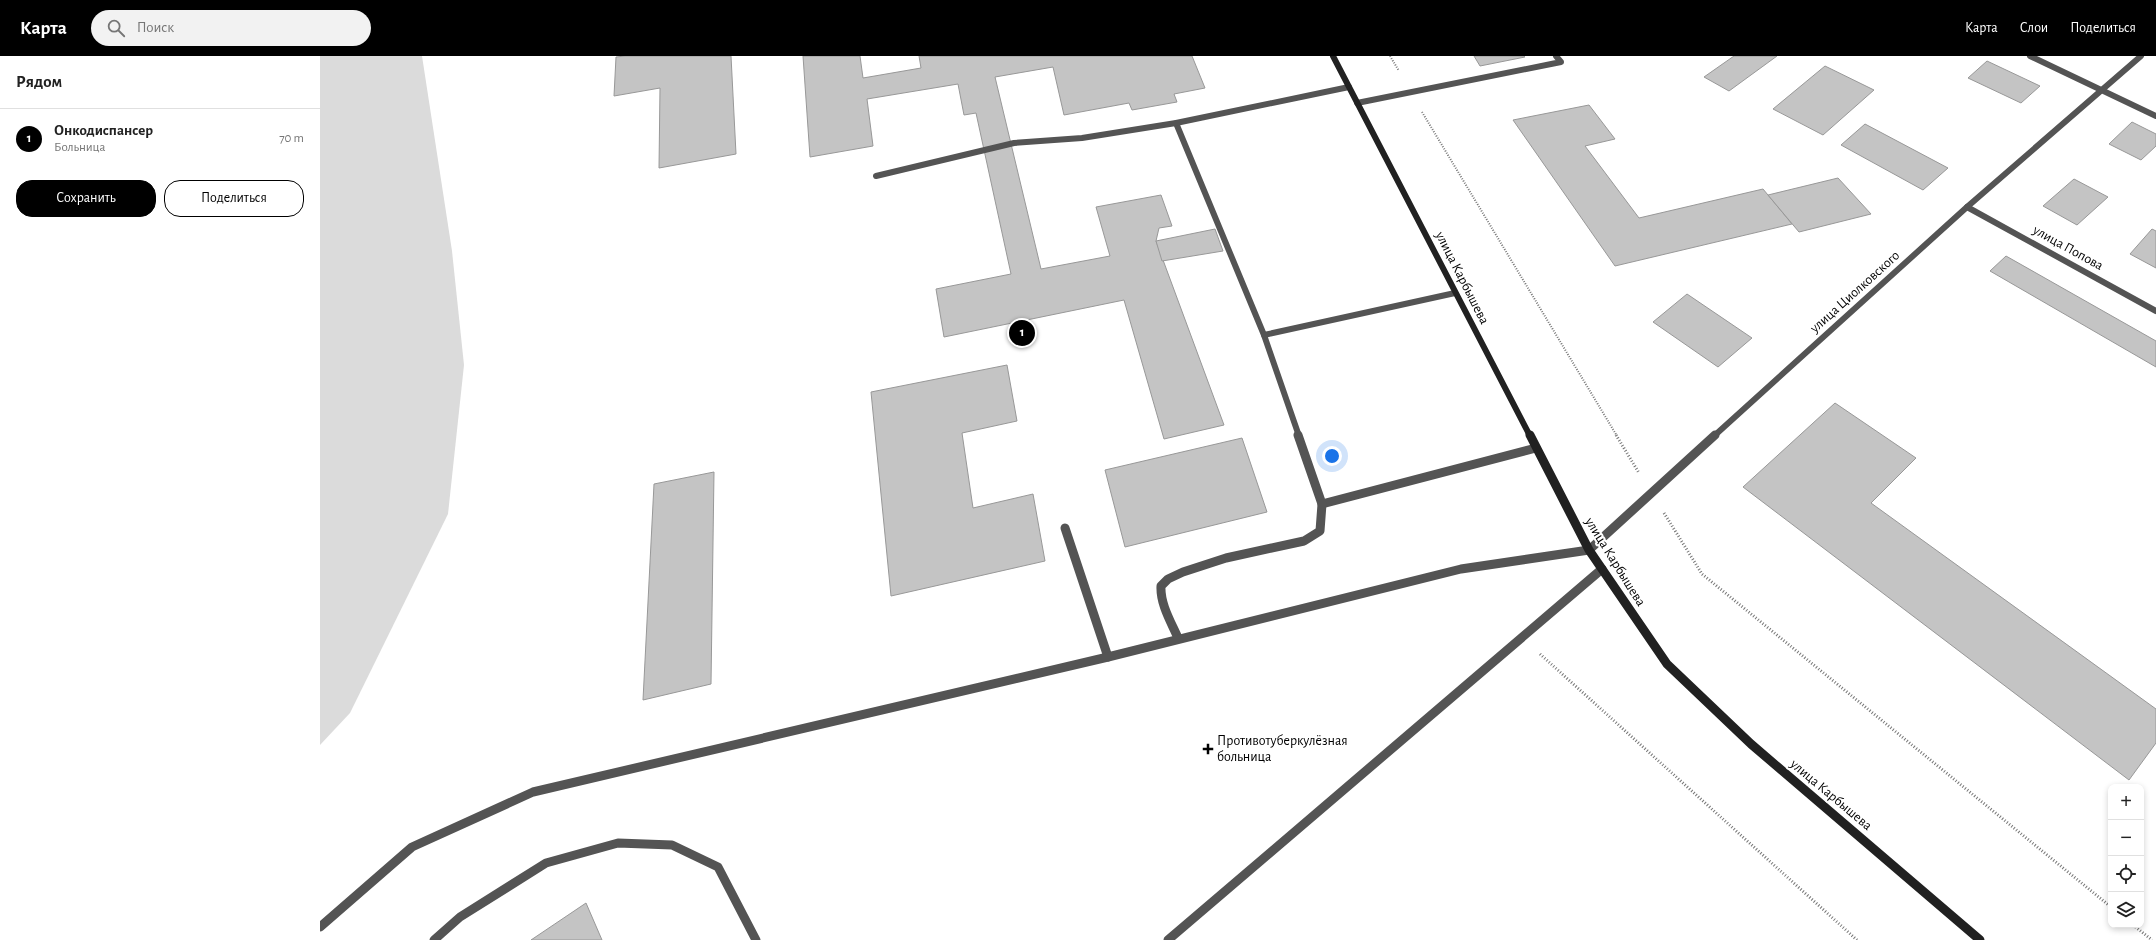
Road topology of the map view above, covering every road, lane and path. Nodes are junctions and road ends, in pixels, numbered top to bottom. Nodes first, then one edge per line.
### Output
1 (1333, 56) edge
2 (1390, 56) edge
3 (1556, 56) edge
4 (2030, 56) edge
5 (2141, 56) edge
6 (1349, 87) junction
7 (2100, 90) junction
8 (1410, 92) junction
9 (1357, 103) junction
10 (2156, 116) edge
11 (1176, 123) junction
12 (876, 176) dead end
13 (1967, 207) junction
14 (1455, 293) junction
15 (2156, 311) edge
16 (1264, 335) junction
17 (1536, 448) junction
18 (1652, 493) junction
19 (1322, 504) junction
20 (1065, 528) dead end
21 (1589, 550) junction
22 (1602, 570) junction
23 (1522, 637) junction
24 (1178, 638) junction
25 (1108, 657) junction
26 (2108, 905) edge
27 (320, 927) edge
28 (2138, 928) edge
29 (434, 940) edge
30 (756, 940) edge
31 (1168, 940) edge
32 (1857, 940) edge
33 (1980, 940) edge
34 (2152, 940) edge

1 - 6 main road, улица Карбышева
2 - 8 path
3 - 8 street
4 - 7 street
5 - 7 street, улица Циолковского
6 - 9 main road, улица Карбышева
6 - 11 street
7 - 10 street
7 - 13 street, улица Циолковского
8 - 9 street
8 - 18 path
9 - 14 main road, улица Карбышева
11 - 12 street
11 - 16 street
13 - 15 street, улица Попова
13 - 18 street, улица Циолковского
14 - 16 street
14 - 17 main road, улица Карбышева
16 - 19 street
17 - 19 street
17 - 21 main road, улица Карбышева
18 - 21 street, улица Циолковского
18 - 26 path
19 - 24 street
20 - 25 street
21 - 22 main road, улица Карбышева
21 - 24 street
22 - 23 street
22 - 33 main road, улица Карбышева
23 - 31 street
23 - 32 path
24 - 25 street
25 - 27 street
28 - 34 path
29 - 30 street

